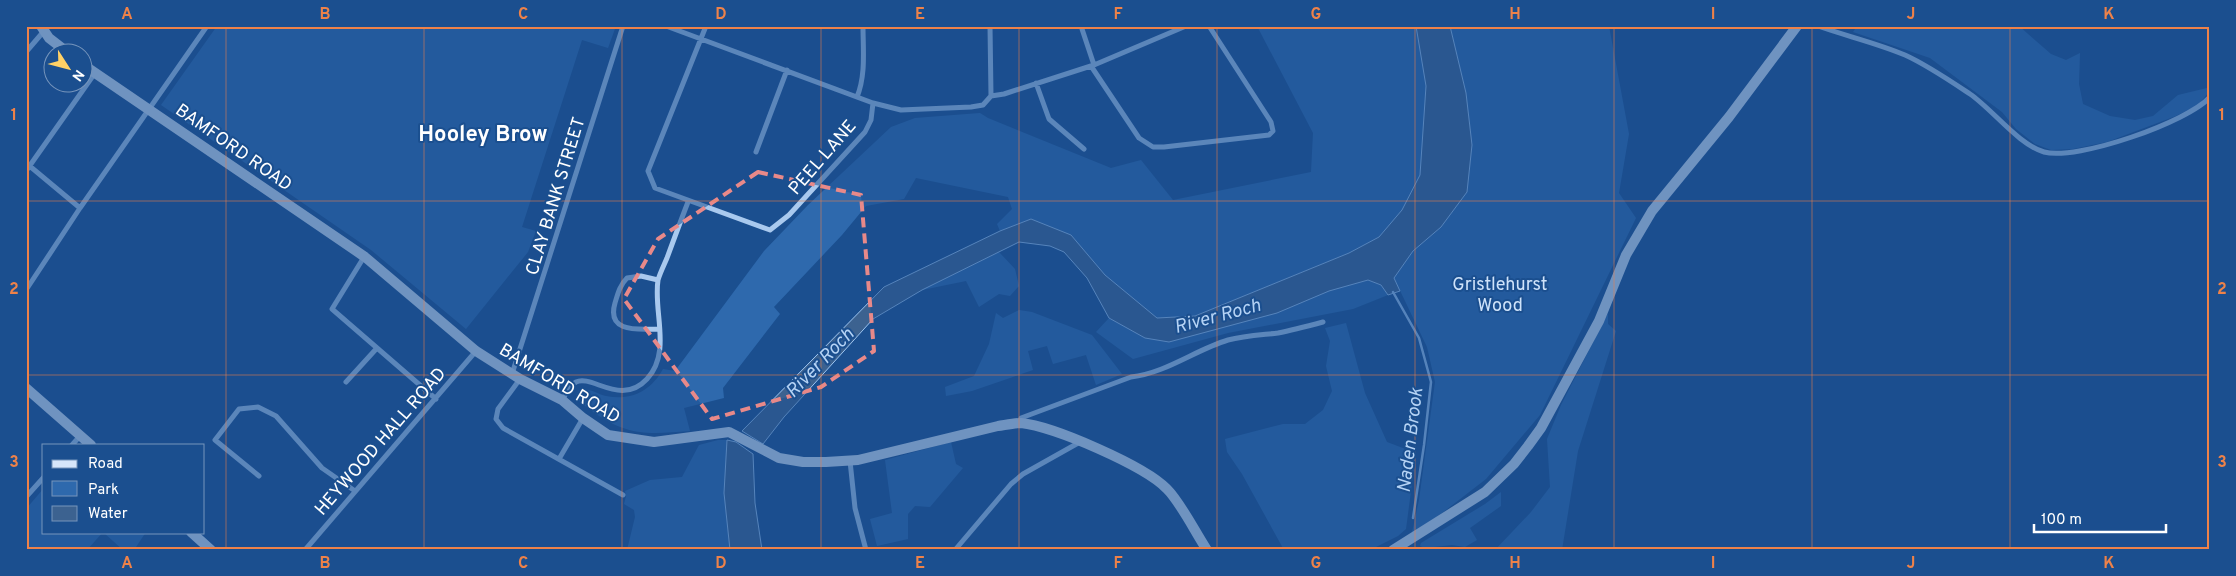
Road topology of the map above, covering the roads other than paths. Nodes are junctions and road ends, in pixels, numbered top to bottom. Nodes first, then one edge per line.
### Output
1 (207, 26) edge
2 (623, 26) edge
3 (666, 26) edge
4 (706, 26) edge
5 (862, 26) edge
6 (990, 26) edge
7 (1081, 26) edge
8 (1186, 26) edge
9 (1209, 26) edge
10 (1797, 26) edge
11 (1818, 26) edge
12 (42, 29) edge
13 (700, 38) junction
14 (54, 42) edge
15 (26, 52) edge
16 (1092, 66) junction
17 (92, 70) edge
18 (787, 70) junction
19 (95, 72) junction
20 (1036, 83) junction
21 (991, 96) junction
22 (857, 97) junction
23 (2210, 97) edge
24 (873, 103) junction
25 (149, 108) junction
26 (1084, 149) dead end
27 (756, 152) dead end
28 (27, 167) edge
29 (688, 202) junction
30 (80, 208) junction
31 (365, 257) junction
32 (658, 280) junction
33 (26, 290) edge
34 (1322, 322) dead end
35 (659, 329) junction
36 (377, 348) junction
37 (476, 351) junction
38 (516, 377) junction
39 (346, 382) dead end
40 (26, 388) edge
41 (436, 399) junction
42 (562, 400) junction
43 (583, 418) junction
44 (1020, 423) junction
45 (80, 435) junction
46 (1081, 441) junction
47 (73, 444) edge
48 (90, 444) edge
49 (559, 459) junction
50 (850, 461) junction
51 (259, 476) dead end
52 (42, 479) edge
53 (355, 491) junction
54 (623, 495) dead end
55 (26, 498) edge
56 (193, 534) edge
57 (1406, 547) edge
58 (211, 550) edge
59 (305, 550) edge
60 (866, 550) edge
61 (955, 550) edge
62 (1207, 550) edge
63 (1393, 550) edge

1 - 25 street
2 - 38 street, CLAY BANK STREET
3 - 13 street
4 - 13 street
5 - 22 street
6 - 21 street
7 - 16 street
8 - 16 street
9 - 16 street
10 - 57 street
11 - 23 street
12 - 14 street
12 - 15 street
13 - 18 street
13 - 29 street
16 - 20 street
17 - 19 street, BAMFORD ROAD
18 - 22 street
18 - 27 street
19 - 25 street, BAMFORD ROAD
19 - 28 street
20 - 21 street
20 - 26 street
21 - 24 street
22 - 24 street
24 - 29 street, PEEL LANE
25 - 30 street
25 - 31 street, BAMFORD ROAD
28 - 30 street
29 - 32 street
30 - 33 street
31 - 36 street
31 - 37 street, BAMFORD ROAD
32 - 35 street
32 - 35 street
34 - 44 street
35 - 42 street
36 - 39 street
36 - 41 street
37 - 38 street, BAMFORD ROAD
37 - 41 street, HEYWOOD HALL ROAD
38 - 42 street, BAMFORD ROAD
38 - 49 street, CLAY BANK STREET
40 - 45 street
41 - 53 street, HEYWOOD HALL ROAD
42 - 43 street, BAMFORD ROAD
43 - 49 street
43 - 50 street, BAMFORD ROAD
44 - 46 street, BAMFORD ROAD
44 - 50 street, BAMFORD ROAD
45 - 47 street
45 - 48 street
46 - 61 street
46 - 62 street, BAMFORD ROAD
49 - 54 street
50 - 60 street
51 - 53 street
52 - 55 street
53 - 59 street, HEYWOOD HALL ROAD
56 - 58 street
57 - 63 street

